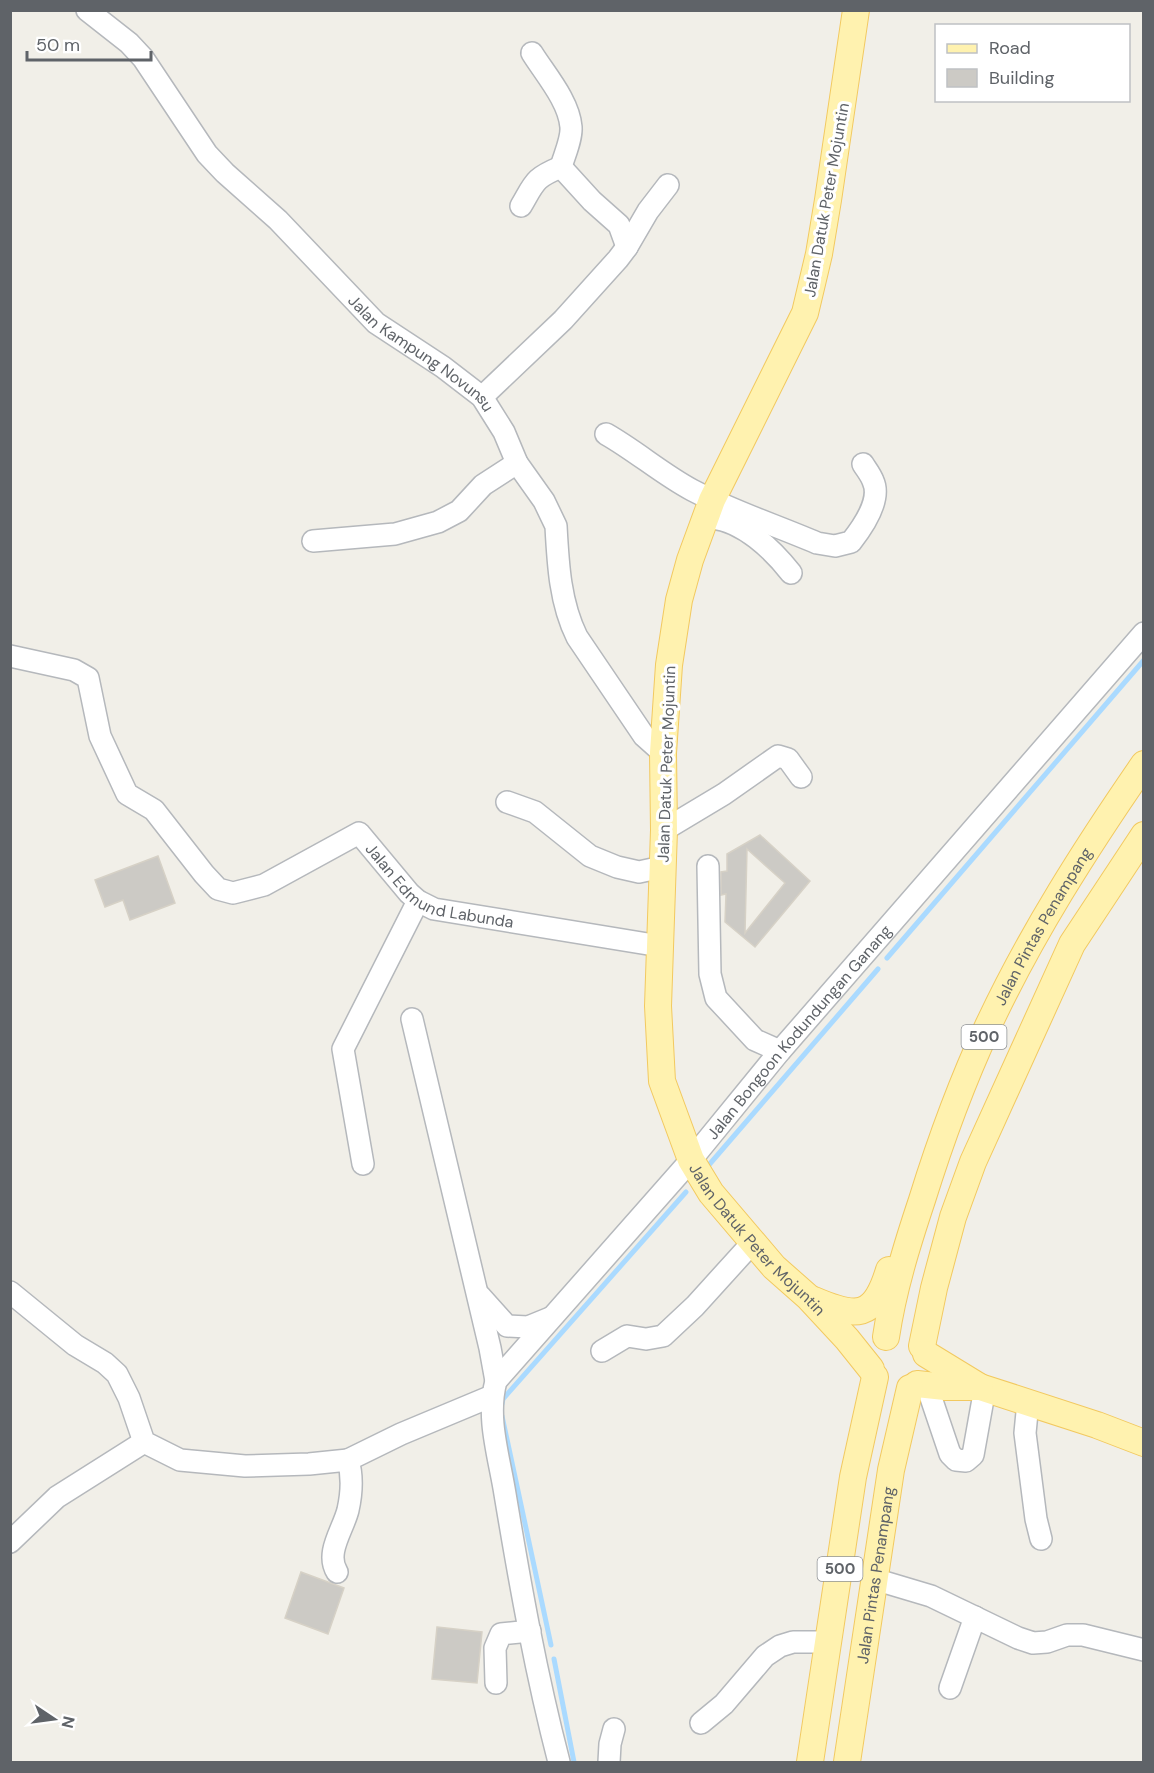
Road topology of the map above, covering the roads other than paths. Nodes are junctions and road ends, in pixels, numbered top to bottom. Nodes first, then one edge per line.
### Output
1 (87, 10) edge
2 (856, 10) edge
3 (532, 53) dead end
4 (561, 167) junction
5 (669, 185) dead end
6 (521, 206) dead end
7 (627, 247) junction
8 (482, 397) junction
9 (606, 434) dead end
10 (517, 462) junction
11 (863, 464) dead end
12 (709, 509) junction
13 (314, 541) dead end
14 (791, 573) dead end
15 (1143, 633) edge
16 (10, 656) edge
17 (663, 753) junction
18 (1143, 764) edge
19 (801, 777) dead end
20 (507, 802) dead end
21 (664, 830) junction
22 (1143, 835) edge
23 (708, 866) dead end
24 (662, 867) junction
25 (418, 901) junction
26 (660, 946) junction
27 (412, 1019) dead end
28 (780, 1051) junction
29 (691, 1160) junction
30 (363, 1164) dead end
31 (929, 1176) junction
32 (753, 1242) junction
33 (10, 1292) edge
34 (478, 1294) junction
35 (808, 1297) junction
36 (19, 1312) edge
37 (552, 1317) junction
38 (886, 1337) junction
39 (924, 1350) junction
40 (602, 1351) dead end
41 (873, 1373) junction
42 (918, 1386) junction
43 (983, 1387) junction
44 (494, 1389) junction
45 (1028, 1402) junction
46 (144, 1442) junction
47 (1143, 1443) edge
48 (348, 1460) junction
49 (1041, 1539) dead end
50 (10, 1542) edge
51 (337, 1572) dead end
52 (874, 1579) junction
53 (975, 1617) junction
54 (530, 1631) junction
55 (828, 1642) junction
56 (1143, 1650) edge
57 (496, 1683) dead end
58 (950, 1688) dead end
59 (700, 1723) dead end
60 (614, 1729) dead end
61 (559, 1762) edge
62 (609, 1762) edge
63 (810, 1762) edge
64 (847, 1762) edge

1 - 8 street, Jalan Kampung Novunsu
2 - 12 main road, Jalan Datuk Peter Mojuntin
3 - 4 street
4 - 6 street
4 - 7 street
5 - 7 street
7 - 8 street
8 - 10 street, Jalan Kampung Novunsu
9 - 12 street
10 - 13 street
10 - 17 street, Jalan Kampung Novunsu
11 - 12 street
12 - 14 street
12 - 17 main road, Jalan Datuk Peter Mojuntin
15 - 28 street, Jalan Bongoon Kodundungan Ganang
16 - 25 street, Jalan Edmund Labunda
17 - 21 main road, Jalan Datuk Peter Mojuntin
18 - 31 main road, Jalan Pintas Penampang / 500
19 - 21 street
20 - 24 street
21 - 24 main road, Jalan Datuk Peter Mojuntin
22 - 39 main road, Jalan Pintas Penampang / 500
23 - 28 street
24 - 26 main road, Jalan Datuk Peter Mojuntin
25 - 26 street, Jalan Edmund Labunda
25 - 30 street
26 - 29 main road, Jalan Datuk Peter Mojuntin
27 - 34 street
28 - 29 street, Jalan Bongoon Kodundungan Ganang
29 - 32 main road, Jalan Datuk Peter Mojuntin
29 - 37 street, Jalan Bongoon Kodundungan Ganang
31 - 35 main road
31 - 38 main road, Jalan Pintas Penampang / 500
32 - 35 main road, Jalan Datuk Peter Mojuntin
32 - 40 street
33 - 36 street
34 - 37 street
34 - 44 street
35 - 41 main road, Jalan Datuk Peter Mojuntin
36 - 46 street
37 - 44 street, Jalan Bongoon Kodundungan Ganang
38 - 39 main road
38 - 41 main road, 500
39 - 42 main road, 500
39 - 43 main road
41 - 42 main road
41 - 55 main road, 500
42 - 43 main road
42 - 43 street
42 - 52 main road, Jalan Pintas Penampang / 500
43 - 45 main road
44 - 48 street
44 - 54 street
45 - 47 main road
45 - 49 street
46 - 48 street
46 - 50 street
48 - 51 street
52 - 53 street
52 - 64 main road, Jalan Pintas Penampang / 500
53 - 56 street
53 - 58 street
54 - 57 street
54 - 61 street
55 - 59 street
55 - 63 main road, 500
60 - 62 street

